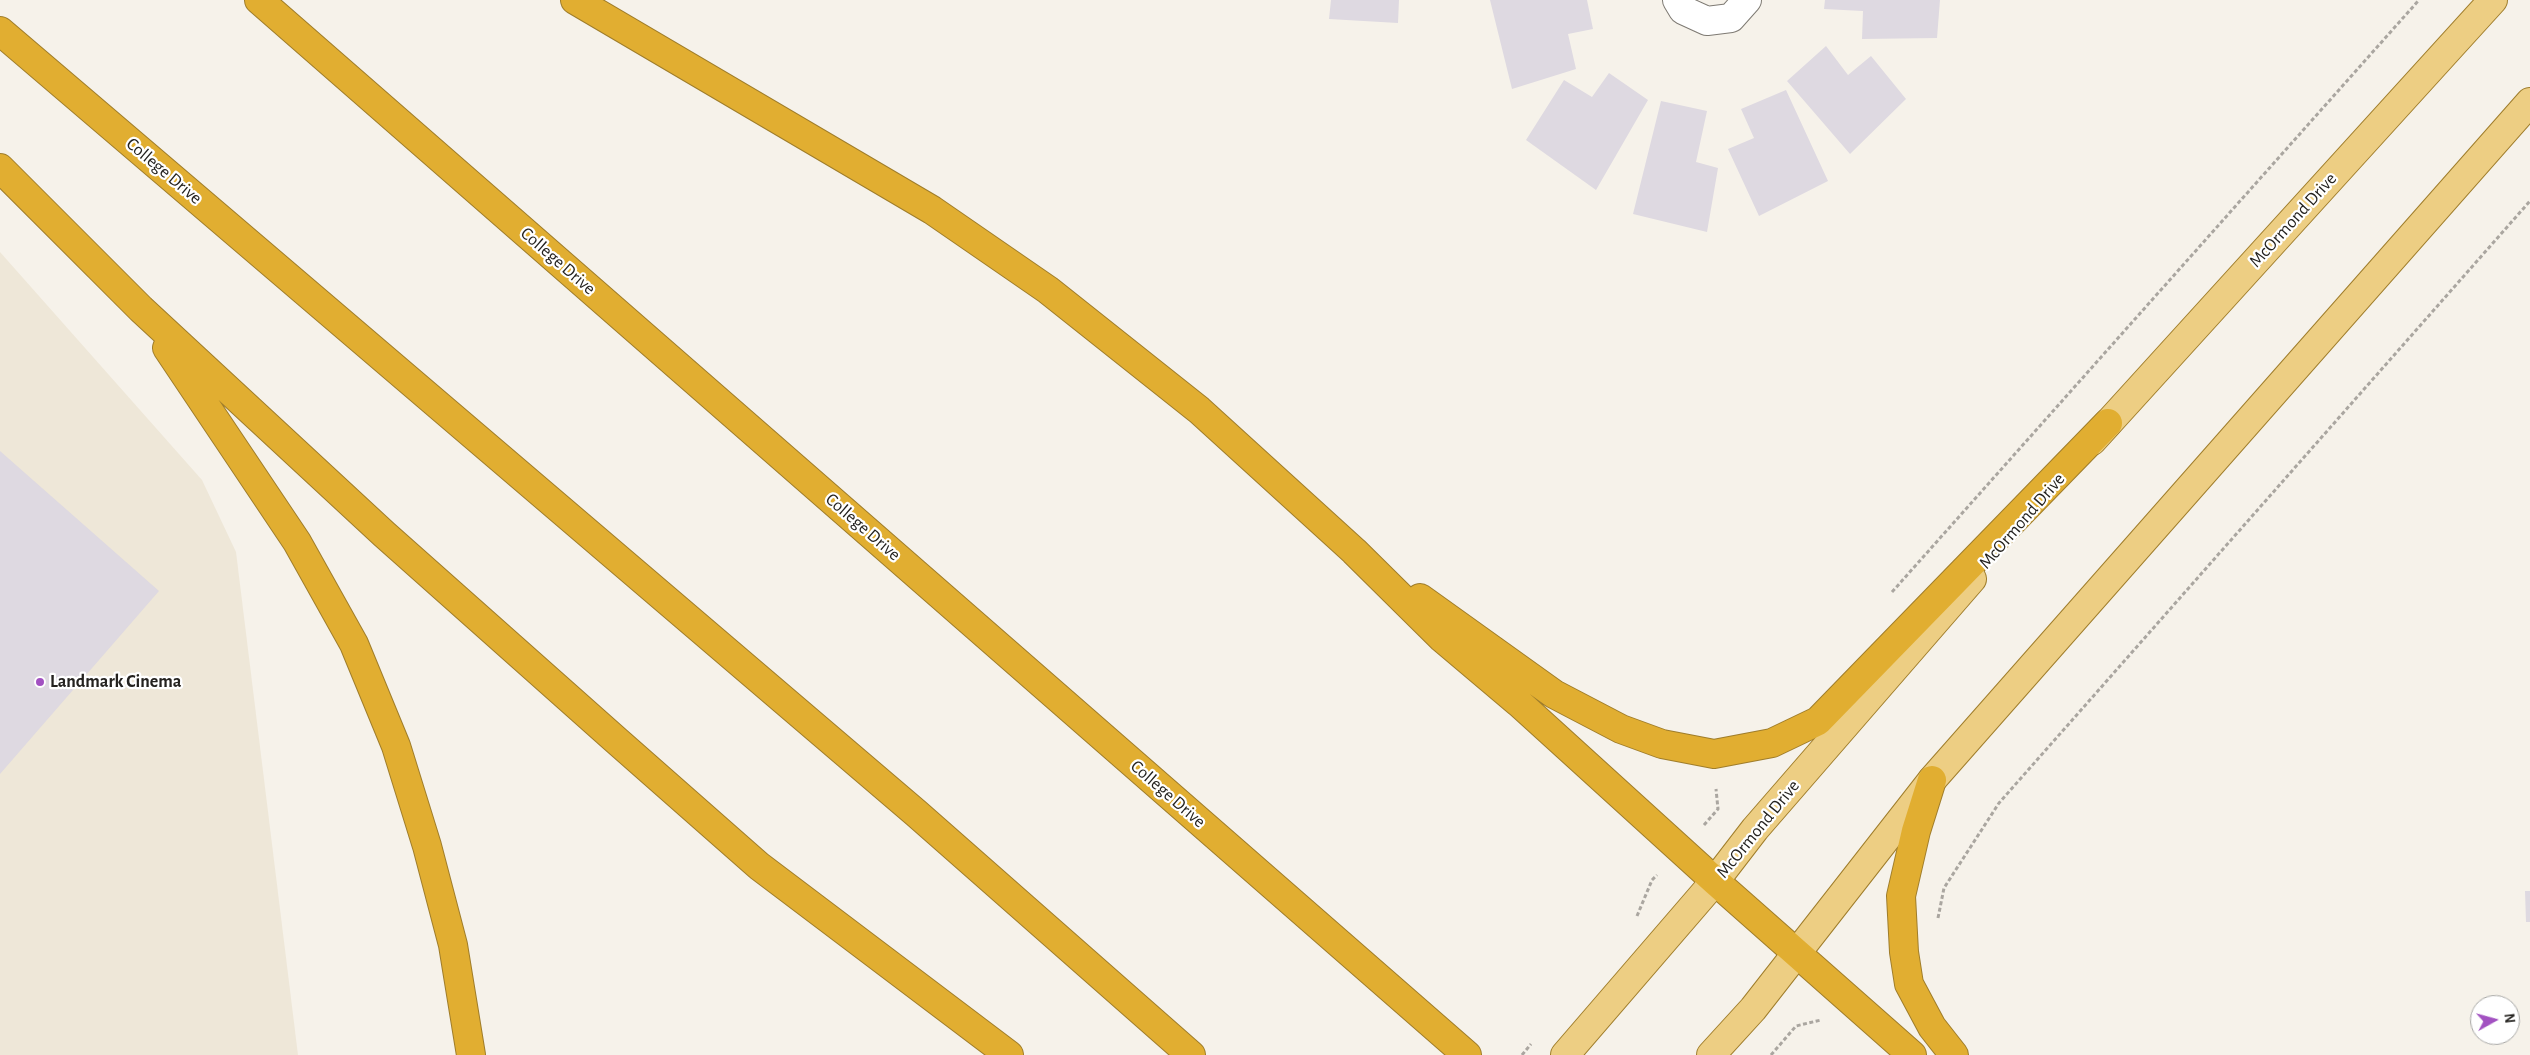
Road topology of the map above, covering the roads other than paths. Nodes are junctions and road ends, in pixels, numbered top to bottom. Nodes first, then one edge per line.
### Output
1 (259, 0) edge
2 (575, 0) edge
3 (1677, 0) edge
4 (1747, 0) edge
5 (2493, 0) edge
6 (0, 31) edge
7 (2530, 102) edge
8 (0, 168) edge
9 (141, 309) junction
10 (2108, 423) junction
11 (1354, 551) junction
12 (1932, 780) junction
13 (1715, 881) junction
14 (1797, 952) junction
15 (471, 1055) edge
16 (1009, 1055) edge
17 (1191, 1055) edge
18 (1467, 1055) edge
19 (1565, 1055) edge
20 (1711, 1055) edge
21 (1912, 1055) edge
22 (1954, 1055) edge

1 - 18 highway, College Drive
2 - 11 highway
3 - 4 street
5 - 10 main road, McOrmond Drive
6 - 17 highway, College Drive
7 - 12 main road
8 - 9 highway
9 - 15 highway
9 - 16 highway
10 - 11 highway
10 - 13 main road, McOrmond Drive
11 - 13 highway
12 - 14 main road
12 - 22 highway
13 - 14 highway
13 - 19 main road, McOrmond Drive
14 - 20 main road
14 - 21 highway

